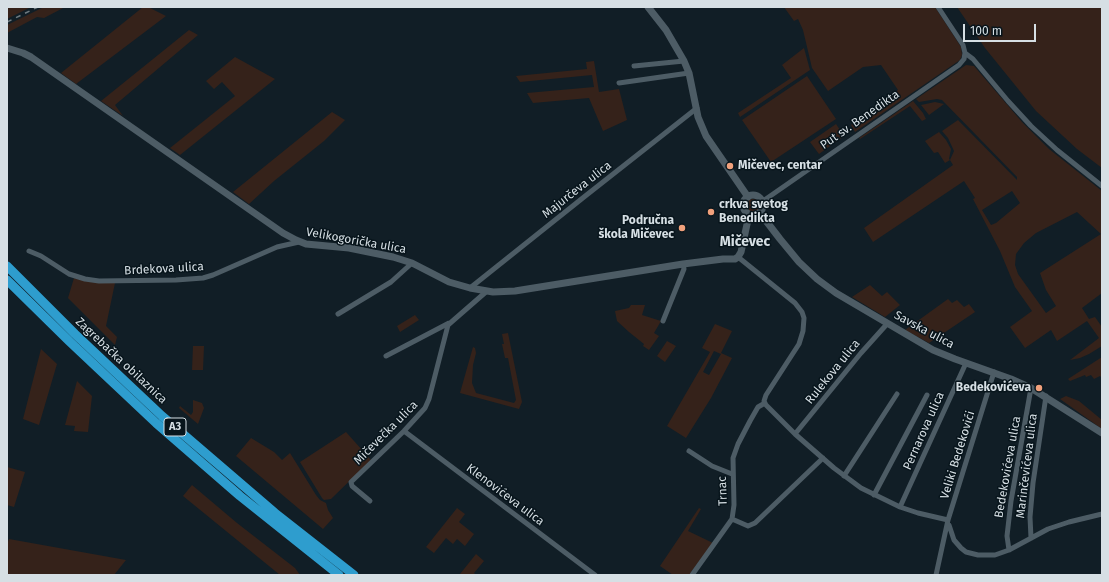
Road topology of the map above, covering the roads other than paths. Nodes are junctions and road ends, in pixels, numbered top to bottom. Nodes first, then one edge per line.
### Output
1 (648, 7) edge
2 (938, 7) edge
3 (7, 48) edge
4 (965, 53) junction
5 (684, 61) junction
6 (634, 66) dead end
7 (690, 73) junction
8 (619, 83) dead end
9 (697, 108) junction
10 (1102, 186) edge
11 (748, 197) junction
12 (763, 201) junction
13 (760, 213) junction
14 (749, 215) junction
15 (301, 242) junction
16 (29, 251) dead end
17 (738, 257) junction
18 (412, 263) junction
19 (684, 264) junction
20 (7, 266) edge
21 (7, 280) edge
22 (470, 288) junction
23 (487, 291) junction
24 (338, 314) dead end
25 (663, 321) dead end
26 (450, 322) junction
27 (887, 324) junction
28 (386, 356) dead end
29 (966, 363) junction
30 (994, 372) junction
31 (1032, 388) junction
32 (897, 394) dead end
33 (926, 395) dead end
34 (1046, 396) junction
35 (765, 403) junction
36 (404, 431) junction
37 (1102, 433) edge
38 (795, 434) junction
39 (689, 451) dead end
40 (823, 458) junction
41 (732, 474) junction
42 (844, 476) junction
43 (874, 495) junction
44 (370, 501) dead end
45 (900, 507) junction
46 (1102, 514) edge
47 (732, 519) junction
48 (948, 520) junction
49 (1031, 538) junction
50 (1009, 550) junction
51 (339, 575) edge
52 (354, 575) edge
53 (595, 575) edge
54 (692, 575) edge
55 (936, 575) edge

1 - 5 street
2 - 4 street
3 - 15 street, Velikogorička ulica
4 - 10 street
4 - 12 street, Put sv. Benedikta
5 - 6 street
5 - 7 street
7 - 8 street
7 - 9 street
9 - 11 street
9 - 22 street, Majurčeva ulica
11 - 12 street
11 - 14 street
12 - 13 street
13 - 14 street
13 - 27 street, Savska ulica
14 - 17 street
15 - 16 street, Brdekova ulica
15 - 18 street, Velikogorička ulica
17 - 19 street, Velikogorička ulica
17 - 35 street
18 - 22 street, Velikogorička ulica
18 - 24 street
19 - 23 street, Velikogorička ulica
19 - 25 street
20 - 52 highway, Zagrebačka obilaznica / A3
21 - 51 highway, Zagrebačka obilaznica / A3
22 - 23 street, Velikogorička ulica
23 - 26 street
26 - 28 street
26 - 36 street, Mičevečka ulica
27 - 29 street, Savska ulica
27 - 38 street, Rulekova ulica
29 - 30 street, Savska ulica
29 - 45 street, Pernarova ulica
30 - 31 street, Savska ulica
30 - 48 street, Veliki Bedekovići
31 - 34 street, Savska ulica
31 - 50 street, Bedekovićeva ulica
32 - 42 street
33 - 43 street
34 - 37 street, Savska ulica
34 - 49 street, Marinčevićeva ulica
35 - 38 street
35 - 41 street, Trnac
36 - 44 street, Mičevečka ulica
36 - 53 street, Klenovićeva ulica
38 - 40 street
39 - 41 street
40 - 42 street
40 - 47 street
41 - 47 street, Trnac
42 - 43 street
43 - 45 street
45 - 48 street
46 - 49 street
47 - 54 street, Trnac
48 - 50 street
48 - 55 street, Veliki Bedekovići
49 - 50 street

